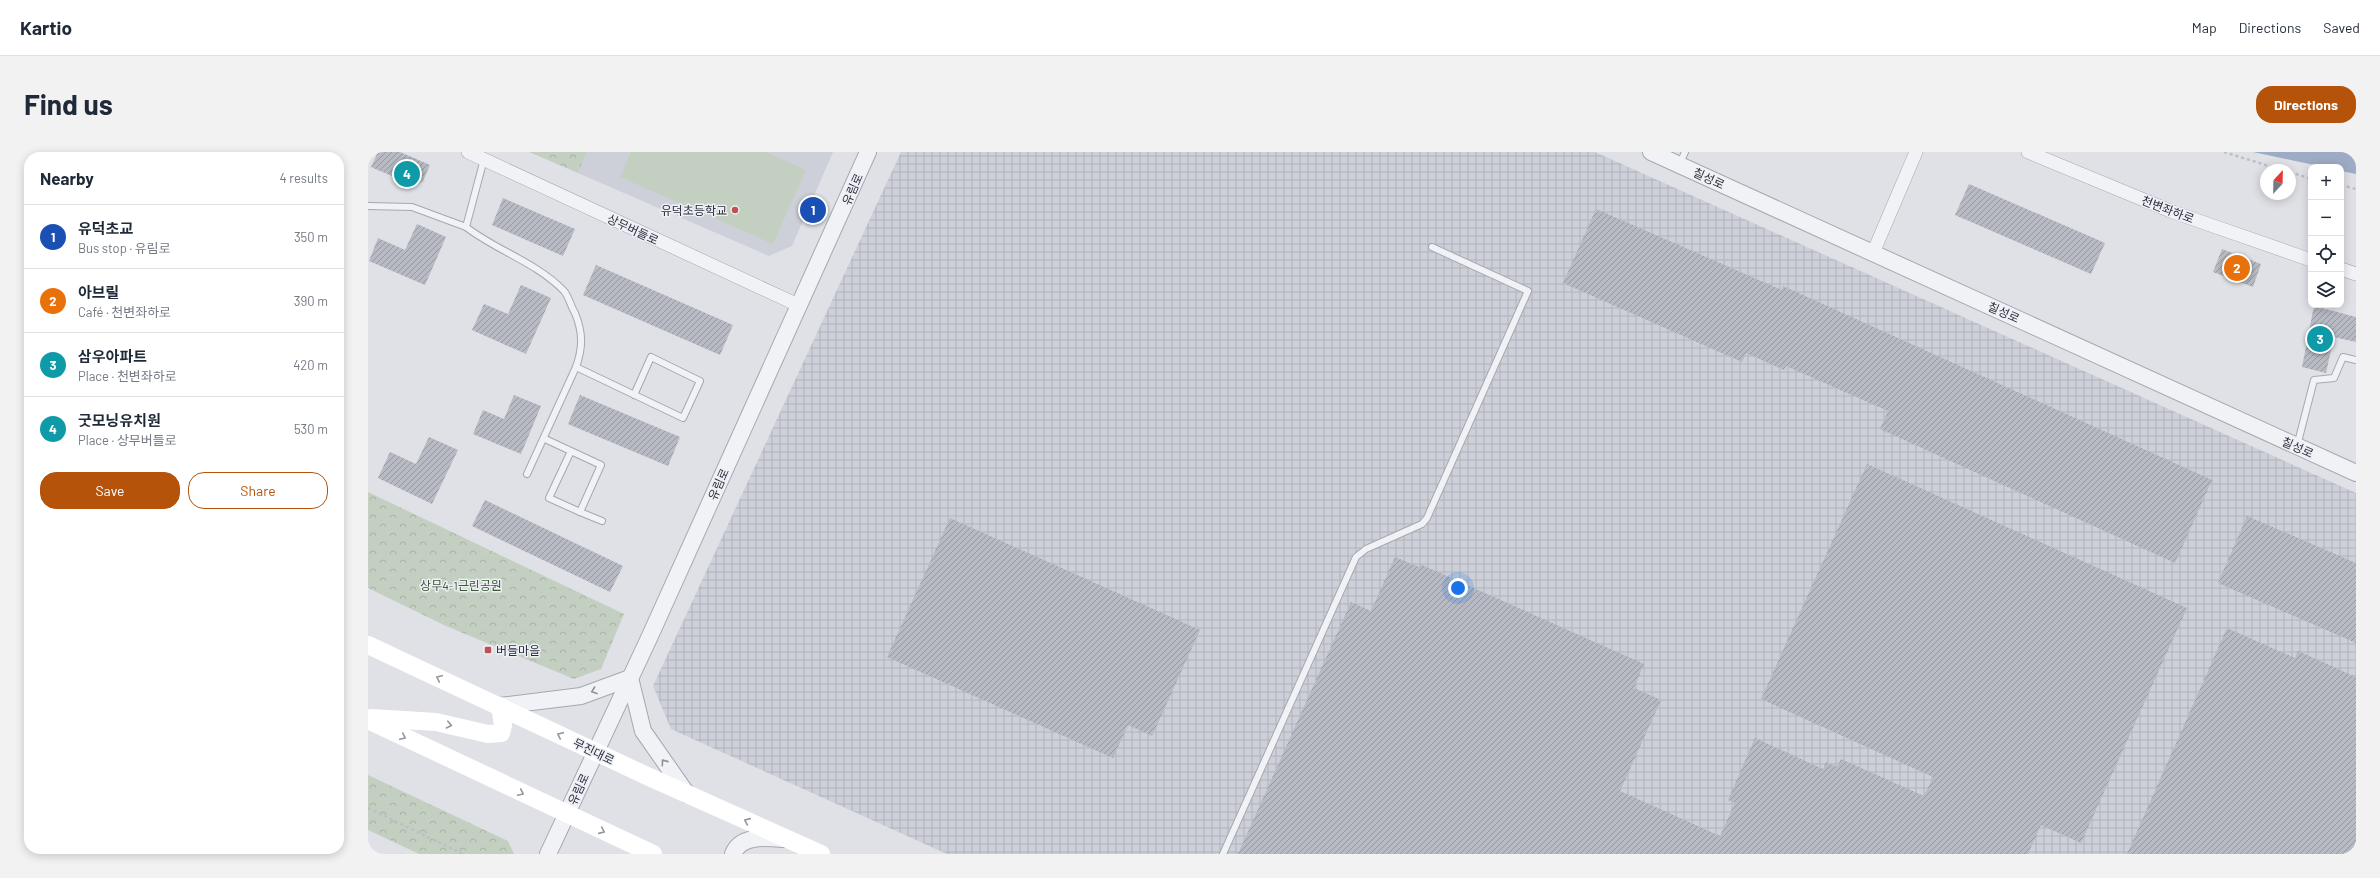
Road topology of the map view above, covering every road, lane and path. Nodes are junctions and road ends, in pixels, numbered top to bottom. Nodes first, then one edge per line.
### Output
1 (468, 152) edge
2 (868, 152) edge
3 (1651, 152) edge
4 (1916, 152) edge
5 (2028, 152) edge
6 (2224, 152) edge
7 (486, 156) edge
8 (1682, 158) edge
9 (2263, 164) edge
10 (2296, 174) edge
11 (2308, 178) edge
12 (2344, 186) edge
13 (2356, 188) edge
14 (368, 206) edge
15 (466, 228) junction
16 (1432, 247) dead end
17 (1873, 253) junction
18 (2308, 259) edge
19 (2344, 270) edge
20 (2356, 274) edge
21 (798, 305) junction
22 (2356, 360) edge
23 (576, 367) junction
24 (634, 395) junction
25 (544, 439) junction
26 (2297, 446) junction
27 (571, 451) junction
28 (2356, 473) edge
29 (527, 474) dead end
30 (580, 512) junction
31 (602, 521) dead end
32 (368, 645) edge
33 (630, 678) junction
34 (500, 706) junction
35 (368, 717) edge
36 (368, 720) edge
37 (596, 752) junction
38 (687, 794) junction
39 (368, 808) edge
40 (567, 815) junction
41 (788, 839) junction
42 (464, 854) edge
43 (548, 854) edge
44 (653, 854) edge
45 (733, 854) edge
46 (821, 854) edge
47 (1223, 854) edge

1 - 7 street, 상무버들로
2 - 21 street, 유림로
3 - 8 street, 칠성로
4 - 17 street
5 - 18 street, 천변좌하로
6 - 9 path
7 - 15 lane
7 - 21 street, 상무버들로
8 - 17 street, 칠성로
10 - 11 path
12 - 13 path
14 - 15 lane
15 - 23 lane
16 - 47 lane
17 - 26 street, 칠성로
19 - 20 street
21 - 33 street, 유림로
22 - 26 lane
23 - 24 lane
23 - 25 lane
24 - 24 lane
25 - 27 lane
25 - 29 lane
26 - 28 street, 칠성로
27 - 30 lane
27 - 30 lane
30 - 31 lane
34 -> 32 main road, 무진대로
33 -> 34 street
33 - 37 street, 유림로
38 -> 33 street
35 -> 34 main road
37 -> 34 main road, 무진대로
36 -> 40 main road
37 - 38 main road, 무진대로
37 - 40 street, 유림로
41 -> 38 main road, 무진대로
39 - 42 path
40 - 43 street, 유림로
40 -> 44 main road
41 - 45 street
41 - 46 main road, 무진대로

